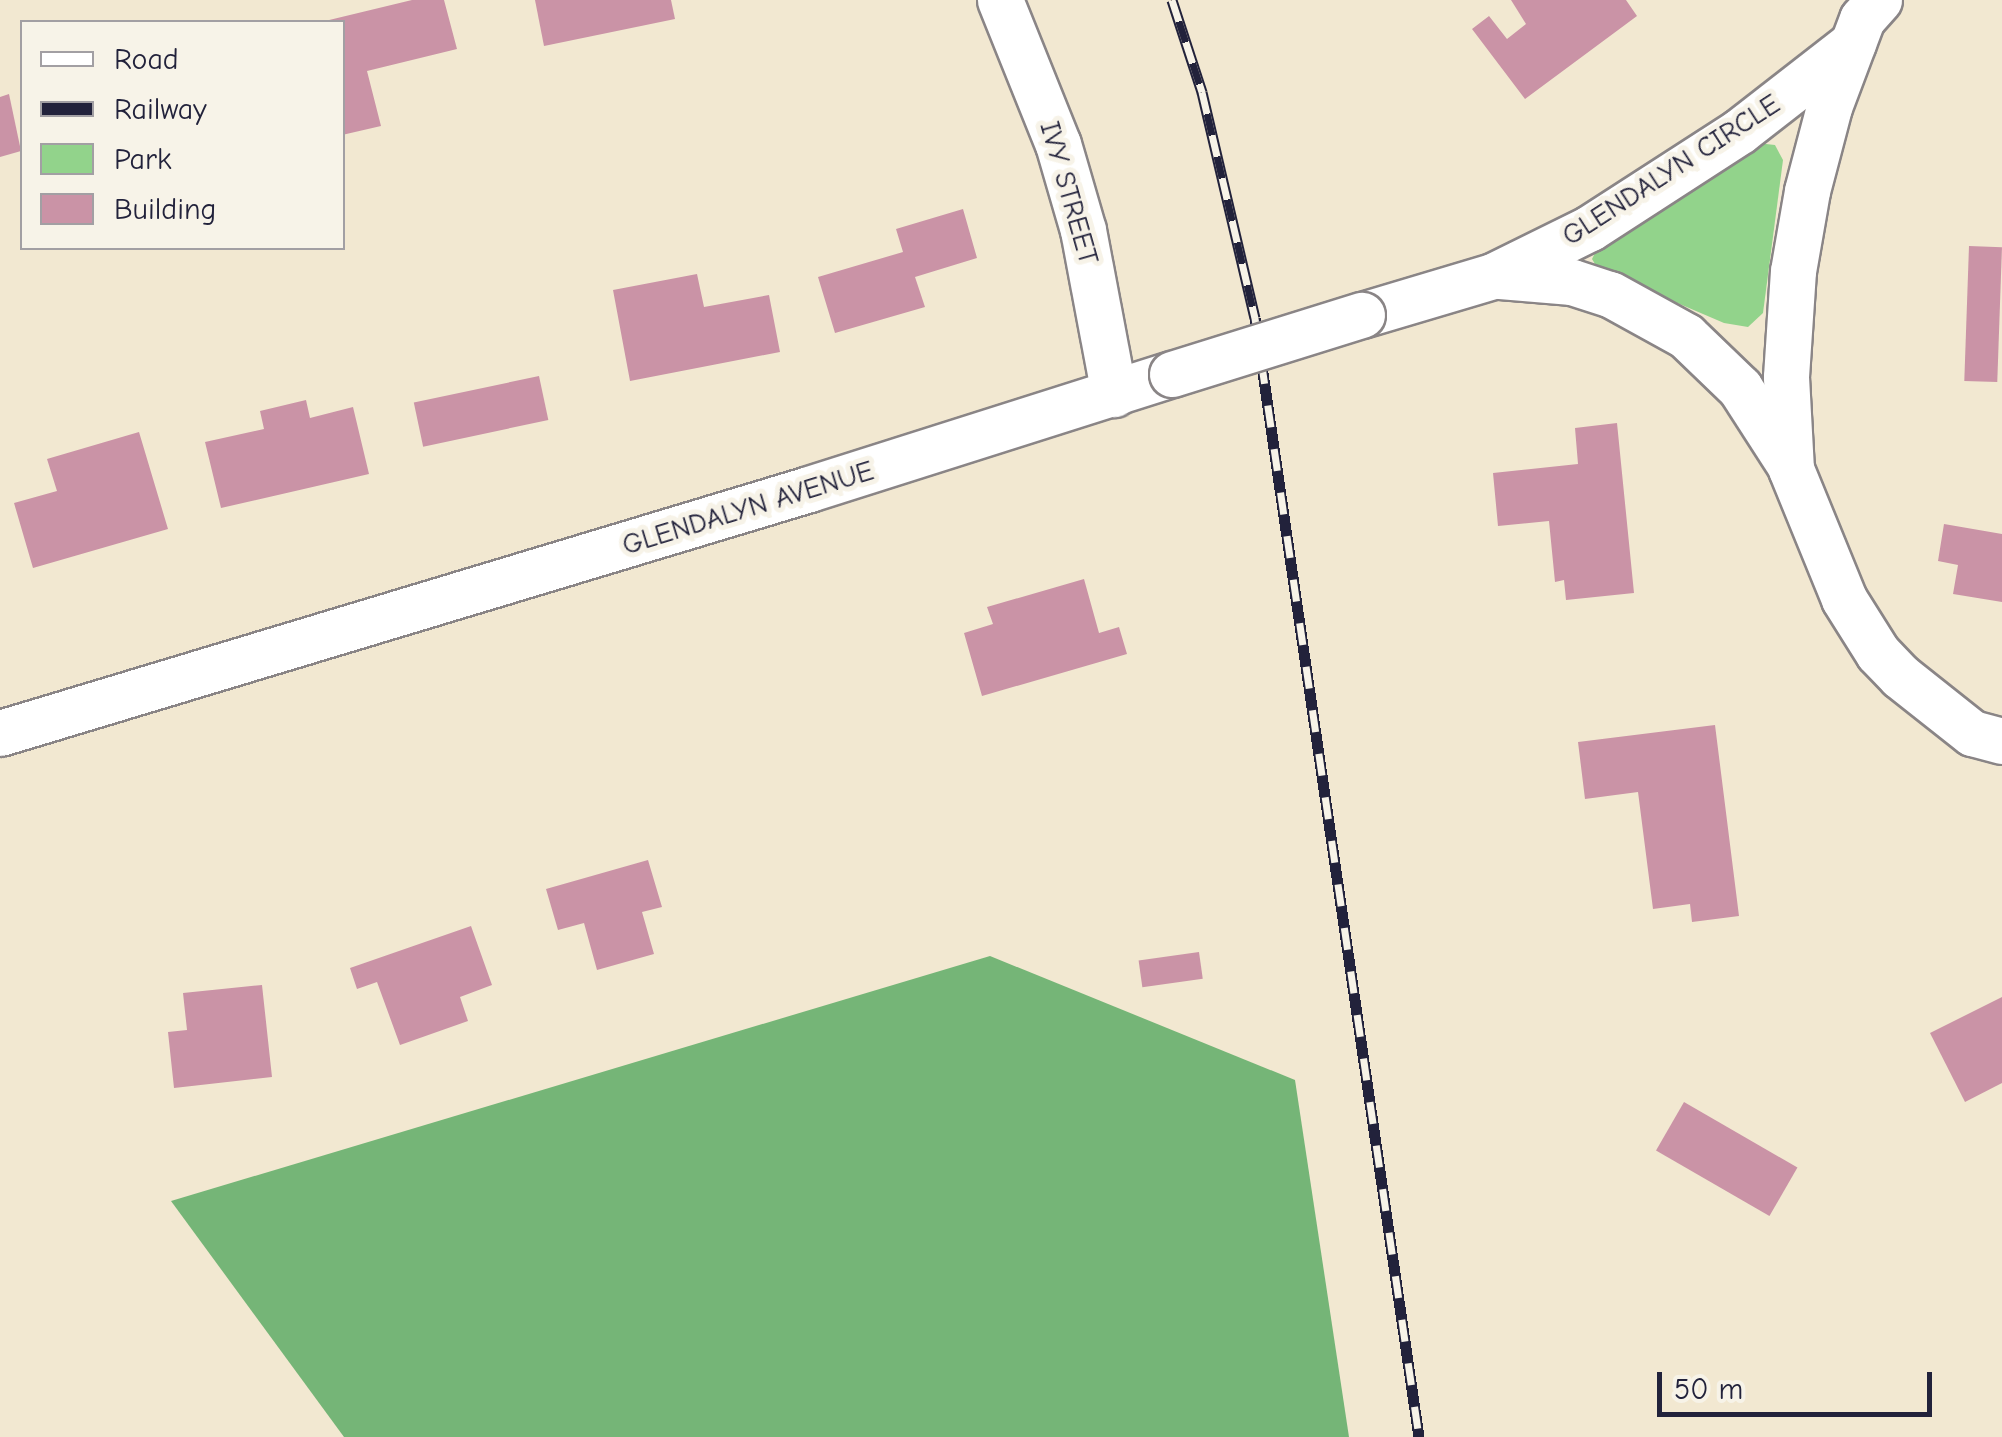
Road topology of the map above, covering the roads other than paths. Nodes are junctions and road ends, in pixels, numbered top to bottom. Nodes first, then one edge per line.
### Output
1 (1000, 0) edge
2 (1879, 0) edge
3 (1855, 42) junction
4 (1493, 276) junction
5 (1114, 394) junction
6 (1792, 468) junction
7 (0, 733) edge
8 (2002, 741) edge

1 - 5 street, IVY STREET
2 - 3 street, GLENDALYN CIRCLE
3 - 4 street, GLENDALYN CIRCLE
3 - 6 street, GLENDALYN CIRCLE
4 - 5 street, GLENDALYN AVENUE, bridge
4 - 6 street, GLENDALYN CIRCLE
5 - 7 street, GLENDALYN AVENUE
6 - 8 street, GLENDALYN CIRCLE

